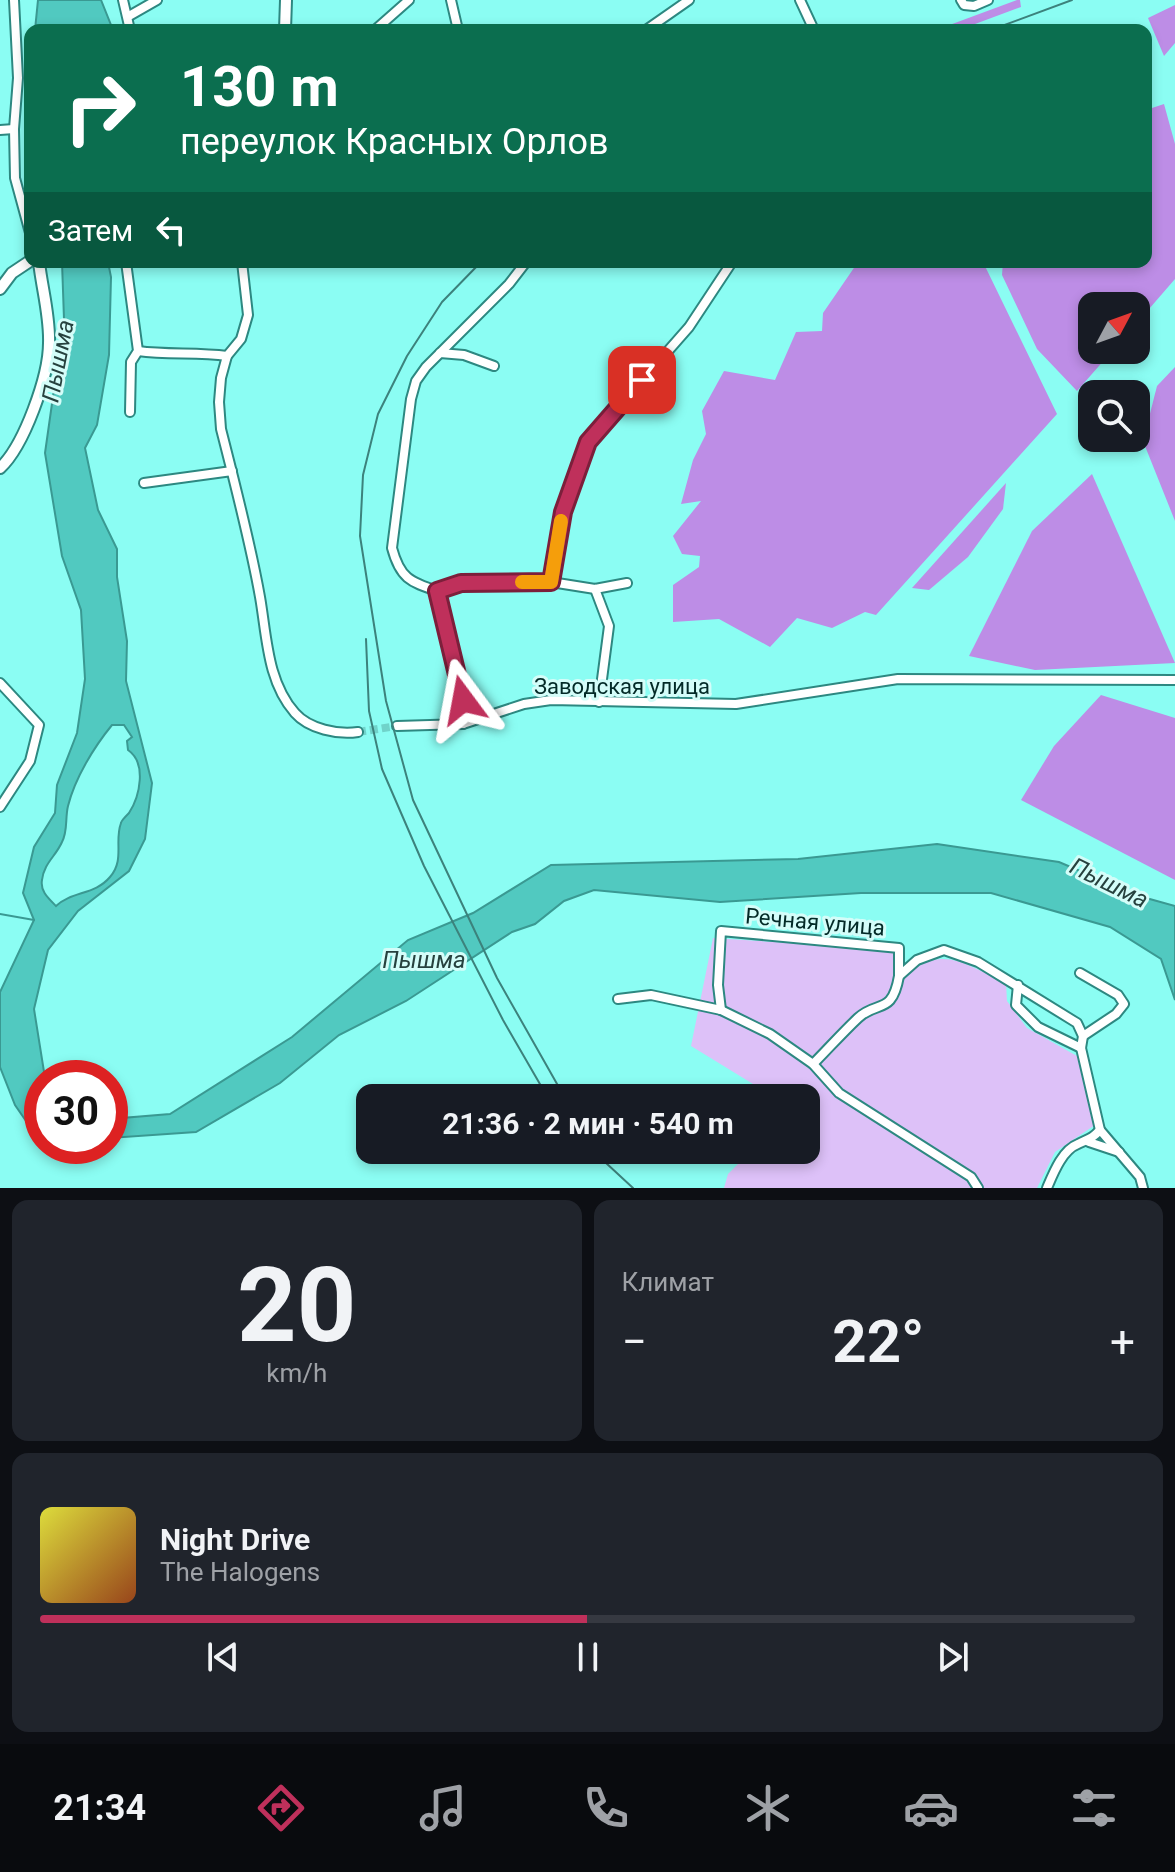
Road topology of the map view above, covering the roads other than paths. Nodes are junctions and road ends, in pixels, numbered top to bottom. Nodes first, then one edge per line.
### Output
1 (14, 0) edge
2 (123, 0) edge
3 (157, 0) edge
4 (286, 0) edge
5 (409, 0) edge
6 (451, 0) edge
7 (689, 0) edge
8 (800, 0) edge
9 (988, 0) edge
10 (962, 2) edge
11 (129, 16) junction
12 (130, 24) edge
13 (285, 24) edge
14 (382, 24) edge
15 (457, 24) edge
16 (655, 24) edge
17 (811, 24) edge
18 (14, 129) junction
19 (0, 130) edge
20 (24, 211) edge
21 (24, 265) edge
22 (40, 268) edge
23 (127, 268) edge
24 (242, 268) edge
25 (521, 268) edge
26 (728, 268) edge
27 (0, 289) edge
28 (138, 351) junction
29 (440, 353) junction
30 (227, 356) junction
31 (494, 366) dead end
32 (130, 412) dead end
33 (0, 468) edge
34 (232, 471) junction
35 (144, 483) dead end
36 (551, 582) junction
37 (627, 583) dead end
38 (595, 589) junction
39 (437, 591) junction
40 (1175, 680) edge
41 (0, 683) edge
42 (599, 702) junction
43 (463, 724) junction
44 (397, 726) tunnel mouth
45 (358, 732) tunnel mouth
46 (0, 807) edge
47 (1080, 973) dead end
48 (899, 976) junction
49 (1018, 985) junction
50 (618, 999) dead end
51 (721, 1010) junction
52 (1083, 1036) junction
53 (1081, 1048) junction
54 (813, 1064) junction
55 (1100, 1130) junction
56 (1089, 1142) junction
57 (1121, 1152) junction
58 (978, 1188) edge
59 (1047, 1188) edge
60 (1143, 1188) edge

1 - 18 street
2 - 11 street
3 - 11 street
4 - 13 main road
5 - 14 street
6 - 15 street
7 - 16 street
8 - 17 street
9 - 10 street
11 - 12 street
18 - 19 street
18 - 20 street
21 - 27 main road
22 - 33 main road
23 - 28 street
24 - 30 street
25 - 29 street
26 - 36 street
28 - 30 street
28 - 32 street
29 - 31 street
29 - 39 street
30 - 34 street
34 - 35 street
34 - 45 street
36 - 38 street
36 - 39 street
37 - 38 street
38 - 42 street
39 - 43 street
40 - 42 street, Заводская улица
41 - 46 street
42 - 43 street, Заводская улица
43 - 44 street, Заводская улица
47 - 52 street
48 - 49 street
48 - 51 street, Речная улица
48 - 54 street
49 - 52 street
49 - 53 street
50 - 51 street
51 - 54 street
52 - 53 street
53 - 55 street
54 - 58 street
55 - 56 street
55 - 57 street
56 - 57 street
56 - 59 street
57 - 60 street

